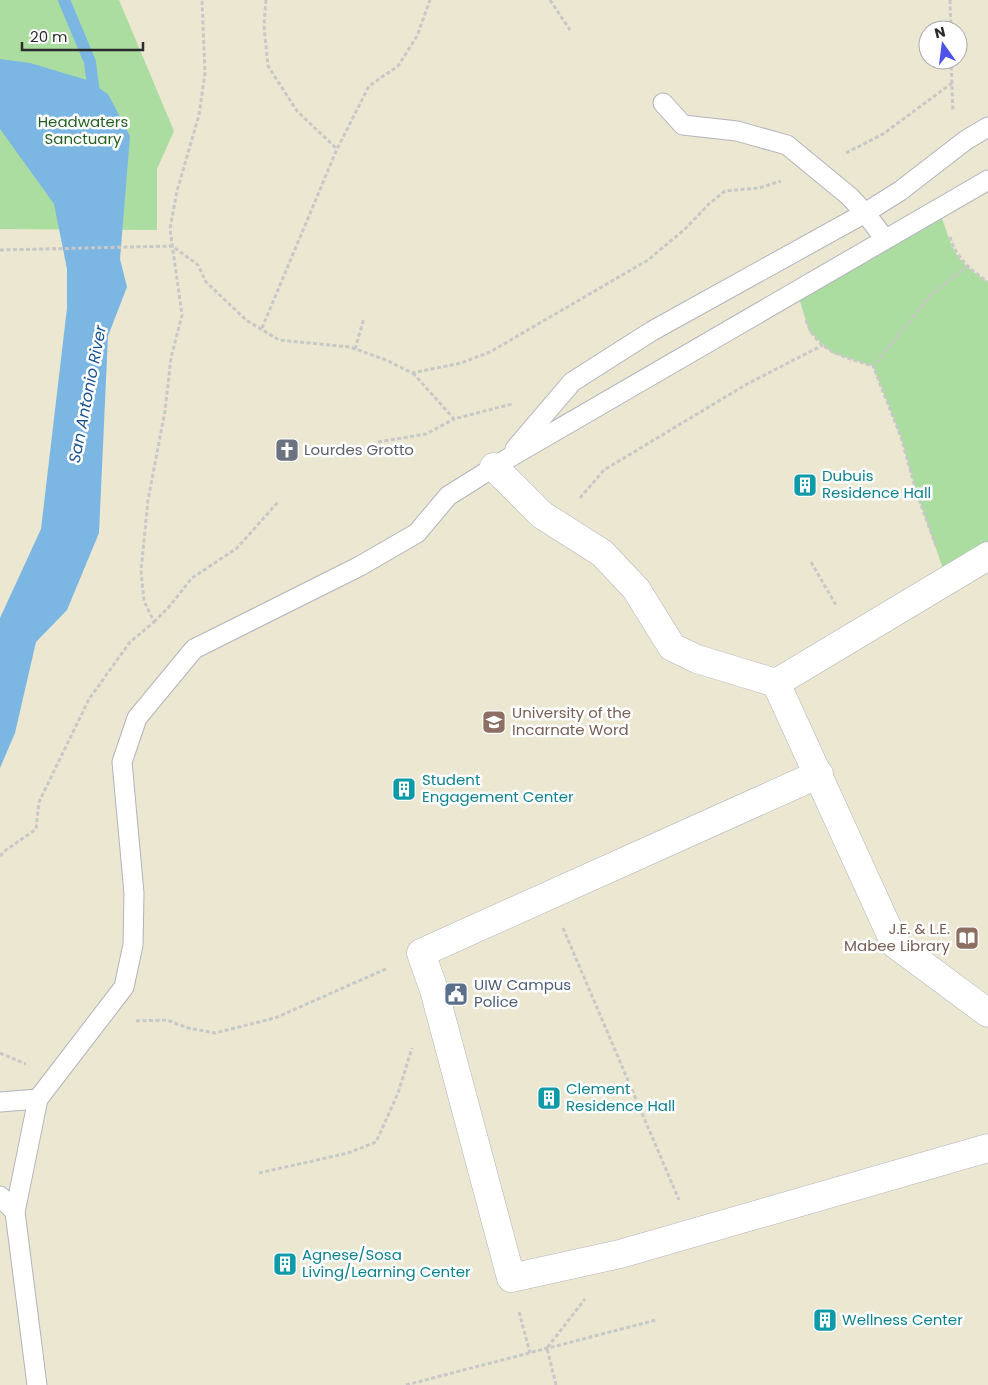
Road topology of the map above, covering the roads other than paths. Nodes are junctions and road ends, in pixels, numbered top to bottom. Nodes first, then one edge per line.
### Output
1 (663, 103) dead end
2 (988, 127) edge
3 (988, 180) edge
4 (865, 212) junction
5 (886, 240) junction
6 (501, 463) junction
7 (988, 556) edge
8 (776, 683) junction
9 (819, 774) junction
10 (988, 1013) edge
11 (38, 1099) junction
12 (0, 1102) edge
13 (988, 1148) edge
14 (0, 1196) edge
15 (15, 1212) junction
16 (37, 1385) edge

1 - 4 lane
2 - 4 lane
3 - 5 lane
4 - 5 lane
4 - 6 lane
5 - 6 lane
6 - 8 street
6 - 11 lane
7 - 8 street
8 - 9 street
9 - 10 street
9 - 13 street
11 - 12 lane
11 - 15 lane
14 - 15 lane
15 - 16 lane

